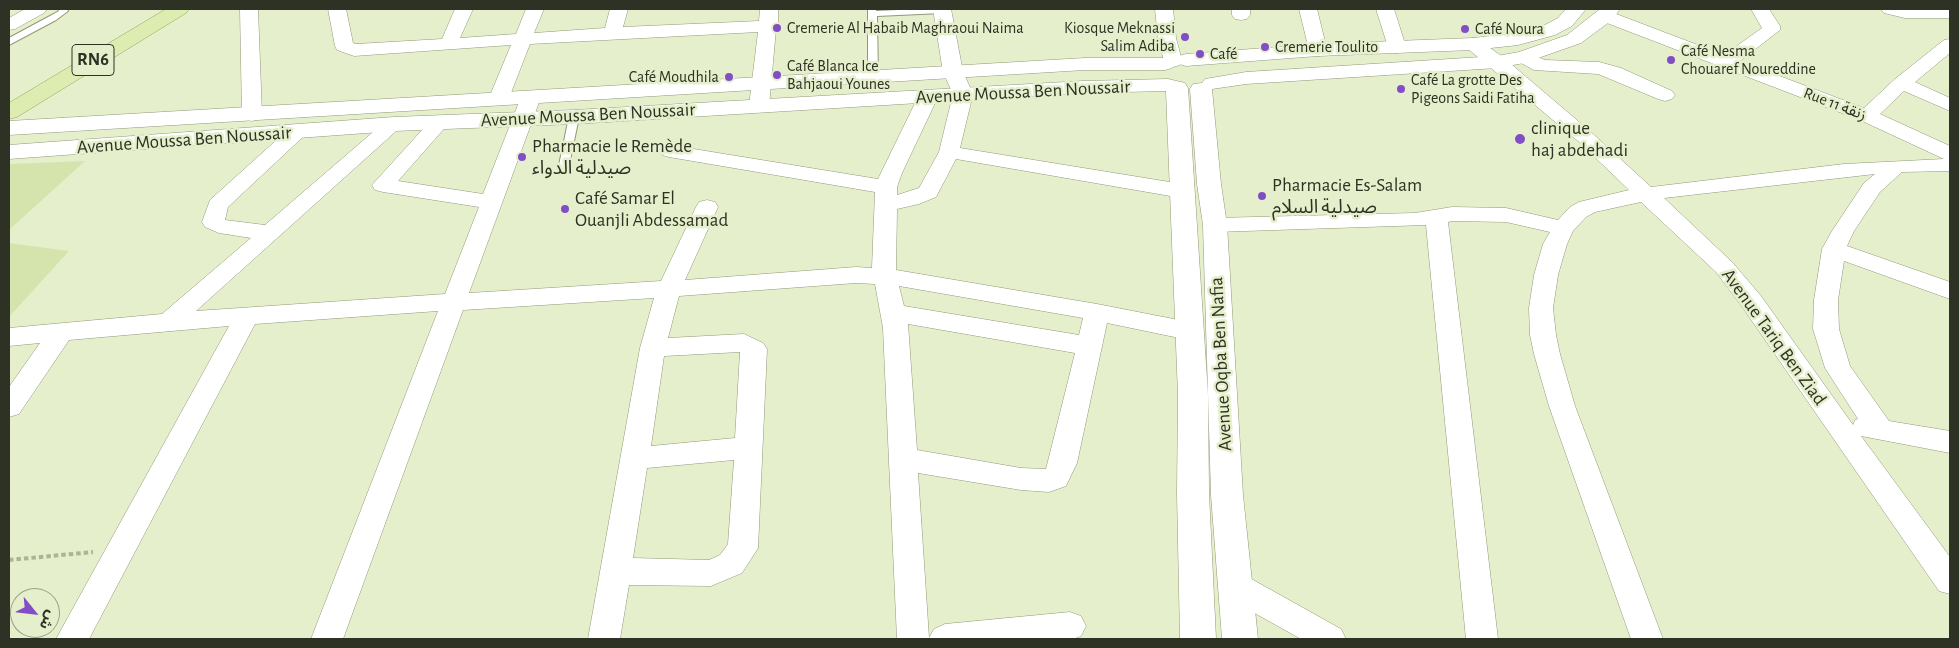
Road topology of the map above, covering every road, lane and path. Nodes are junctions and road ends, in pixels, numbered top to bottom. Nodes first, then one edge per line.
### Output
1 (38, 9) edge
2 (62, 9) edge
3 (150, 9) edge
4 (179, 9) edge
5 (249, 9) edge
6 (337, 9) edge
7 (464, 9) edge
8 (535, 9) edge
9 (619, 9) edge
10 (942, 9) edge
11 (1164, 9) edge
12 (1308, 9) edge
13 (1385, 9) edge
14 (1576, 9) edge
15 (1760, 9) edge
16 (1890, 9) edge
17 (872, 11) edge
18 (1608, 12) edge
19 (1950, 13) edge
20 (769, 17) edge
21 (9, 25) edge
22 (613, 33) junction
23 (522, 40) junction
24 (9, 42) edge
25 (448, 44) junction
26 (1473, 44) junction
27 (1950, 44) edge
28 (1397, 47) junction
29 (1318, 50) junction
30 (1524, 57) junction
31 (1497, 62) junction
32 (1726, 62) junction
33 (953, 72) junction
34 (1183, 76) junction
35 (874, 78) junction
36 (1902, 83) junction
37 (760, 84) junction
38 (9, 91) edge
39 (963, 94) junction
40 (1665, 95) dead end
41 (928, 97) junction
42 (499, 98) junction
43 (1950, 105) edge
44 (759, 106) junction
45 (526, 108) junction
46 (9, 112) edge
47 (252, 115) junction
48 (1867, 116) junction
49 (574, 117) junction
50 (440, 122) junction
51 (394, 124) junction
52 (9, 128) edge
53 (298, 131) junction
54 (669, 151) dead end
55 (9, 152) edge
56 (949, 152) junction
57 (1950, 154) edge
58 (1950, 165) edge
59 (1896, 166) junction
60 (563, 170) dead end
61 (1182, 191) junction
62 (1648, 194) junction
63 (886, 196) junction
64 (490, 202) junction
65 (707, 207) dead end
66 (1436, 216) junction
67 (1215, 225) junction
68 (1563, 228) junction
69 (270, 233) junction
70 (1834, 249) junction
71 (885, 276) junction
72 (669, 289) junction
73 (1950, 291) edge
74 (452, 302) junction
75 (1097, 312) junction
76 (893, 313) junction
77 (247, 317) junction
78 (169, 322) junction
79 (1189, 331) junction
80 (61, 332) junction
81 (9, 338) edge
82 (1090, 346) junction
83 (653, 348) junction
84 (9, 408) edge
85 (1835, 421) junction
86 (1880, 429) junction
87 (1950, 442) edge
88 (749, 448) junction
89 (634, 458) junction
90 (904, 459) junction
91 (121, 549) junction
92 (9, 560) edge
93 (615, 571) junction
94 (1950, 581) edge
95 (1235, 586) junction
96 (1070, 626) dead end
97 (72, 639) edge
98 (327, 639) edge
99 (604, 639) edge
100 (913, 639) edge
101 (945, 639) edge
102 (1198, 639) edge
103 (1240, 639) edge
104 (1330, 639) edge
105 (1482, 639) edge
106 (1646, 639) edge

1 - 21 street
2 - 24 lane
3 - 38 main road, RN6
4 - 46 main road, RN6
5 - 47 street
6 - 25 street
7 - 25 street
8 - 23 street
9 - 22 street
10 - 17 lane
10 - 33 street
11 - 34 street
12 - 29 street
13 - 28 street
14 - 26 street, Avenue Moussa Ben Noussair
15 - 32 street
16 - 19 street
17 - 35 lane
18 - 30 street, Avenue Moussa Ben Noussair
18 - 32 street, Rue 11 زنقة
20 - 22 street
20 - 37 street
22 - 23 street
23 - 25 street
23 - 42 street
26 - 28 street, Avenue Moussa Ben Noussair
26 - 31 street, Avenue Tariq Ben Ziad
27 - 36 street
28 - 29 street, Avenue Moussa Ben Noussair
29 - 34 street, Avenue Moussa Ben Noussair
30 - 31 street, Avenue Moussa Ben Noussair
30 - 40 street
31 - 34 street, Avenue Moussa Ben Noussair
31 - 62 street, Avenue Tariq Ben Ziad
32 - 48 street, Rue 11 زنقة
33 - 34 street, Avenue Moussa Ben Noussair
33 - 35 street, Avenue Moussa Ben Noussair
33 - 39 street
34 - 39 street, Avenue Moussa Ben Noussair
34 - 61 street, Avenue Oqba Ben Nafia
34 - 67 street, Avenue Oqba Ben Nafia
35 - 37 street, Avenue Moussa Ben Noussair
36 - 43 street
36 - 48 street
37 - 44 street
37 - 45 street, Avenue Moussa Ben Noussair
39 - 41 street, Avenue Moussa Ben Noussair
39 - 56 street
41 - 44 street, Avenue Moussa Ben Noussair
41 - 63 street
42 - 45 street, Avenue Moussa Ben Noussair
42 - 47 street, Avenue Moussa Ben Noussair
44 - 49 street, Avenue Moussa Ben Noussair
45 - 49 street, Avenue Moussa Ben Noussair
45 - 50 street, Avenue Moussa Ben Noussair
45 - 64 street
47 - 52 street, Avenue Moussa Ben Noussair
48 - 57 street, Rue 11 زنقة
49 - 60 lane
50 - 51 street, Avenue Moussa Ben Noussair
50 - 64 street
51 - 53 street, Avenue Moussa Ben Noussair
51 - 69 street
53 - 55 street, Avenue Moussa Ben Noussair
53 - 69 street
54 - 63 street
56 - 61 street
56 - 63 street
58 - 59 street
59 - 62 street
59 - 70 street
61 - 79 street, Avenue Oqba Ben Nafia
62 - 68 street
62 - 85 street, Avenue Tariq Ben Ziad
63 - 71 street
64 - 74 street
65 - 72 street
66 - 67 street
66 - 68 street
66 - 105 street
67 - 95 street, Avenue Oqba Ben Nafia
68 - 106 street
69 - 78 street
70 - 73 street
70 - 86 street
71 - 72 street
71 - 75 street
71 - 76 street
72 - 74 street
72 - 83 street
74 - 77 street
74 - 98 street
75 - 79 street
75 - 82 street
76 - 82 street
76 - 90 street
77 - 78 street
77 - 91 street
78 - 80 street
79 - 102 street, Avenue Oqba Ben Nafia
80 - 81 street
80 - 84 street
82 - 90 street
83 - 88 street
83 - 89 street
85 - 86 street
85 - 94 street, Avenue Tariq Ben Ziad
86 - 87 street
88 - 89 street
88 - 93 street
89 - 93 street
90 - 100 street
91 - 92 path
91 - 97 street
93 - 99 street
95 - 103 street, Avenue Oqba Ben Nafia
95 - 104 street
96 - 101 street

